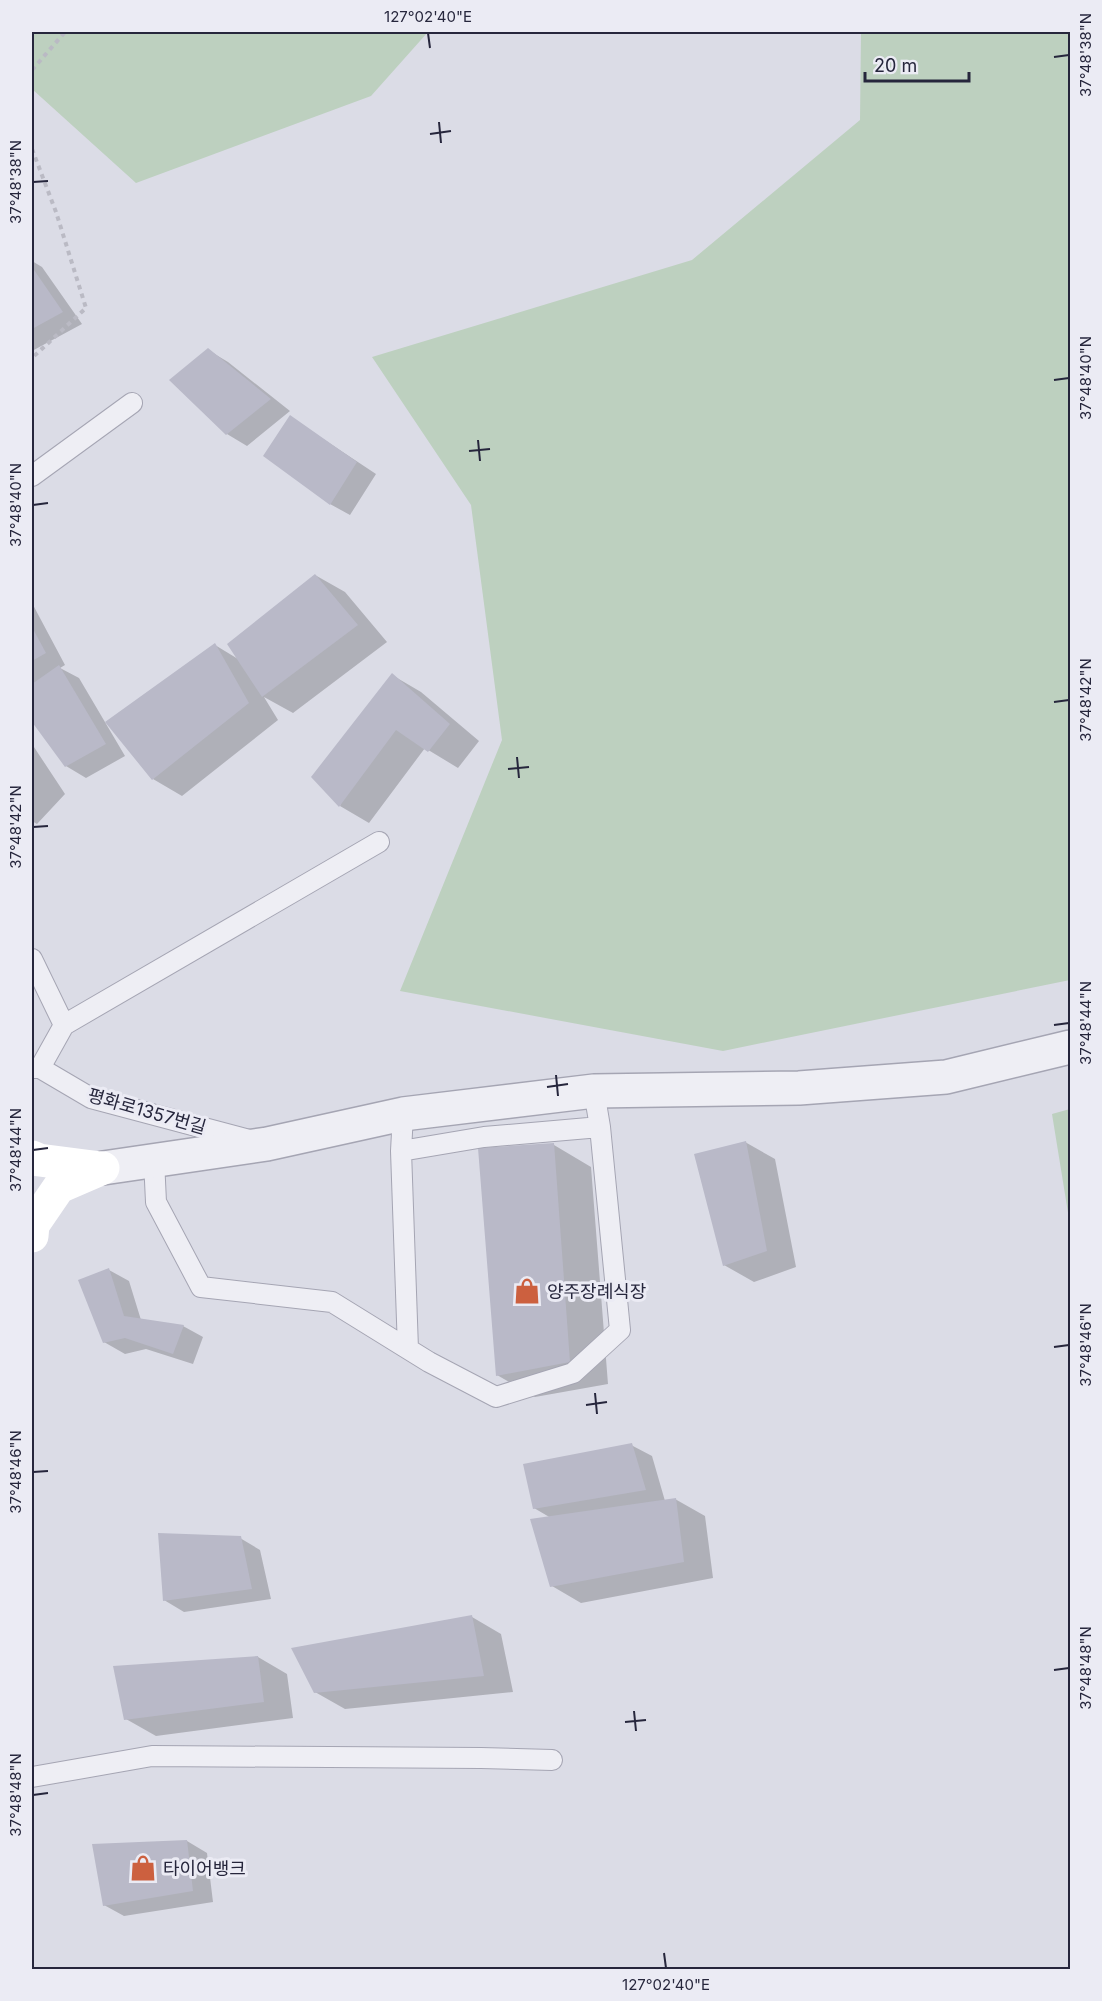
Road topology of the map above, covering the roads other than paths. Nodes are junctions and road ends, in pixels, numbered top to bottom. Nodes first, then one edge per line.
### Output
1 (132, 403) dead end
2 (32, 476) edge
3 (379, 842) dead end
4 (32, 959) edge
5 (64, 1025) junction
6 (1071, 1047) edge
7 (36, 1068) edge
8 (594, 1091) junction
9 (403, 1114) junction
10 (600, 1127) junction
11 (267, 1144) junction
12 (401, 1151) junction
13 (32, 1157) edge
14 (154, 1160) junction
15 (103, 1168) junction
16 (32, 1236) edge
17 (408, 1349) junction
18 (552, 1760) dead end
19 (32, 1777) edge

1 - 2 lane
3 - 5 lane
4 - 5 lane
5 - 7 lane
6 - 8 street
7 - 11 lane, 평화로1357번길
8 - 9 street
8 - 10 lane
9 - 11 street
9 - 12 lane
10 - 12 lane
10 - 17 lane
11 - 14 street
12 - 17 lane
13 - 15 main road
14 - 15 street
14 - 17 lane
15 - 16 main road
18 - 19 lane

